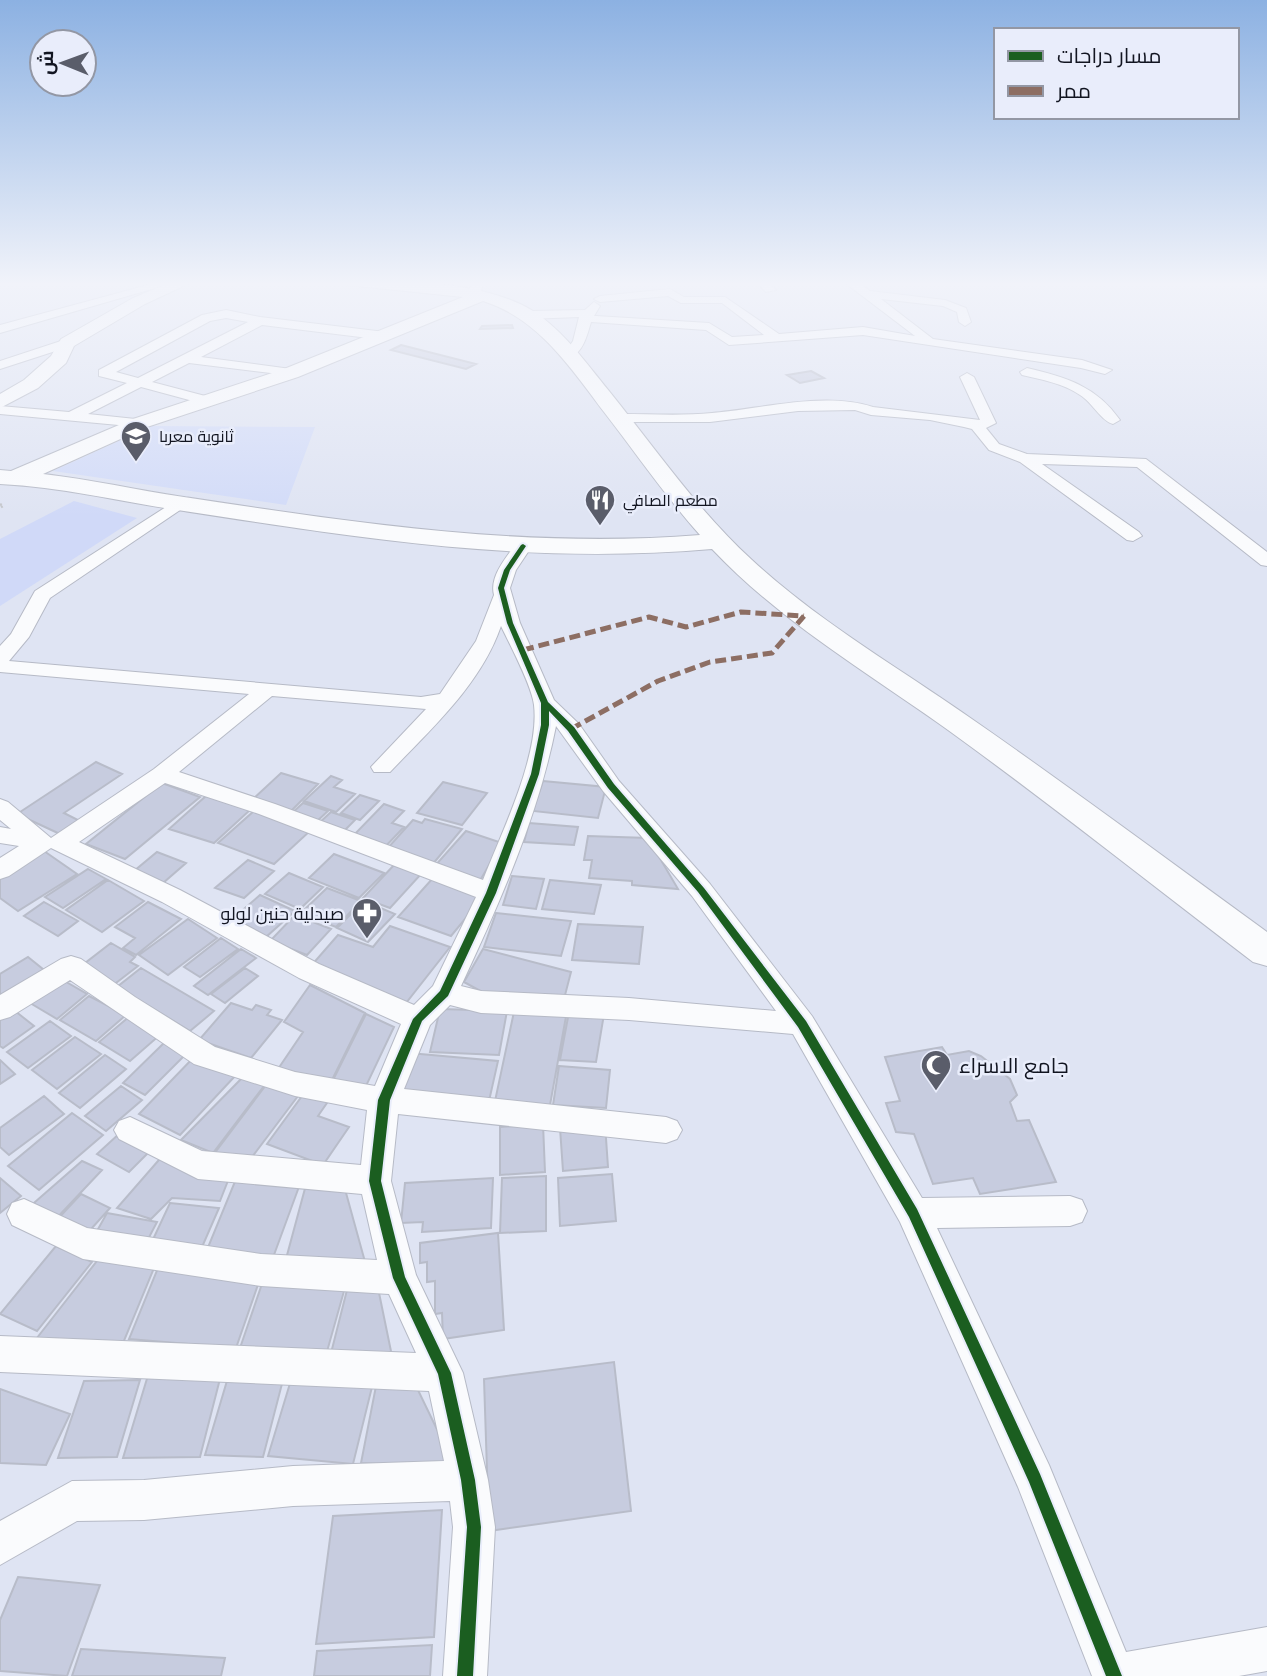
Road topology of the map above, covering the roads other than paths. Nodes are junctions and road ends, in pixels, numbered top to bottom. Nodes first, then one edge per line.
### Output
1 (58, 360) edge
2 (128, 360) edge
3 (184, 360) edge
4 (196, 360) edge
5 (323, 360) edge
6 (574, 360) edge
7 (1056, 360) edge
8 (1074, 360) edge
9 (1082, 364) junction
10 (1105, 370) dead end
11 (1027, 372) dead end
12 (291, 373) junction
13 (967, 377) dead end
14 (139, 382) junction
15 (204, 400) junction
16 (0, 402) edge
17 (0, 410) edge
18 (68, 418) junction
19 (620, 418) junction
20 (1113, 420) dead end
21 (139, 423) junction
22 (970, 425) junction
23 (1025, 459) junction
24 (5, 480) edge
25 (180, 503) junction
26 (1133, 536) dead end
27 (720, 541) junction
28 (523, 546) junction
29 (1267, 561) edge
30 (503, 595) junction
31 (0, 658) edge
32 (0, 666) edge
33 (267, 690) junction
34 (447, 701) junction
35 (545, 703) junction
36 (382, 767) dead end
37 (162, 774) junction
38 (0, 807) edge
39 (0, 835) edge
40 (51, 843) junction
41 (0, 870) edge
42 (491, 893) junction
43 (1267, 953) edge
44 (444, 993) junction
45 (0, 1009) edge
46 (418, 1019) junction
47 (802, 1024) junction
48 (384, 1100) junction
49 (130, 1130) dead end
50 (666, 1130) dead end
51 (375, 1181) junction
52 (1070, 1211) dead end
53 (913, 1213) junction
54 (24, 1214) dead end
55 (399, 1278) junction
56 (0, 1354) edge
57 (443, 1373) junction
58 (468, 1480) junction
59 (0, 1544) edge
60 (1267, 1649) edge
61 (465, 1676) edge
62 (1114, 1676) edge

1 - 16 main road
2 - 14 street
3 - 14 street
4 - 12 street
5 - 12 main road
6 - 19 main road
7 - 9 street
8 - 9 street
9 - 10 street
11 - 20 street
12 - 15 main road
13 - 22 street
14 - 15 street
14 - 18 street
15 - 21 main road
17 - 18 street
18 - 21 street
19 - 22 street
19 - 27 main road
21 - 24 main road
22 - 23 street
23 - 26 street
23 - 29 street
24 - 25 main road
25 - 28 main road
25 - 31 street
27 - 28 main road
27 - 43 main road
28 - 30 street
30 - 34 street
30 - 35 street
32 - 33 street
33 - 34 street
33 - 37 street
34 - 36 street
35 - 42 street
35 - 47 street
37 - 40 street
37 - 42 street
38 - 40 street
39 - 40 street
40 - 41 street
40 - 46 street
42 - 44 street
44 - 46 street
44 - 47 street
45 - 48 street
46 - 48 street
47 - 53 street
48 - 50 street
48 - 51 street
49 - 51 street
51 - 55 street
52 - 53 street
53 - 62 street
54 - 55 street
55 - 57 street
56 - 57 street
57 - 58 street
58 - 59 street
58 - 61 street
60 - 62 street

